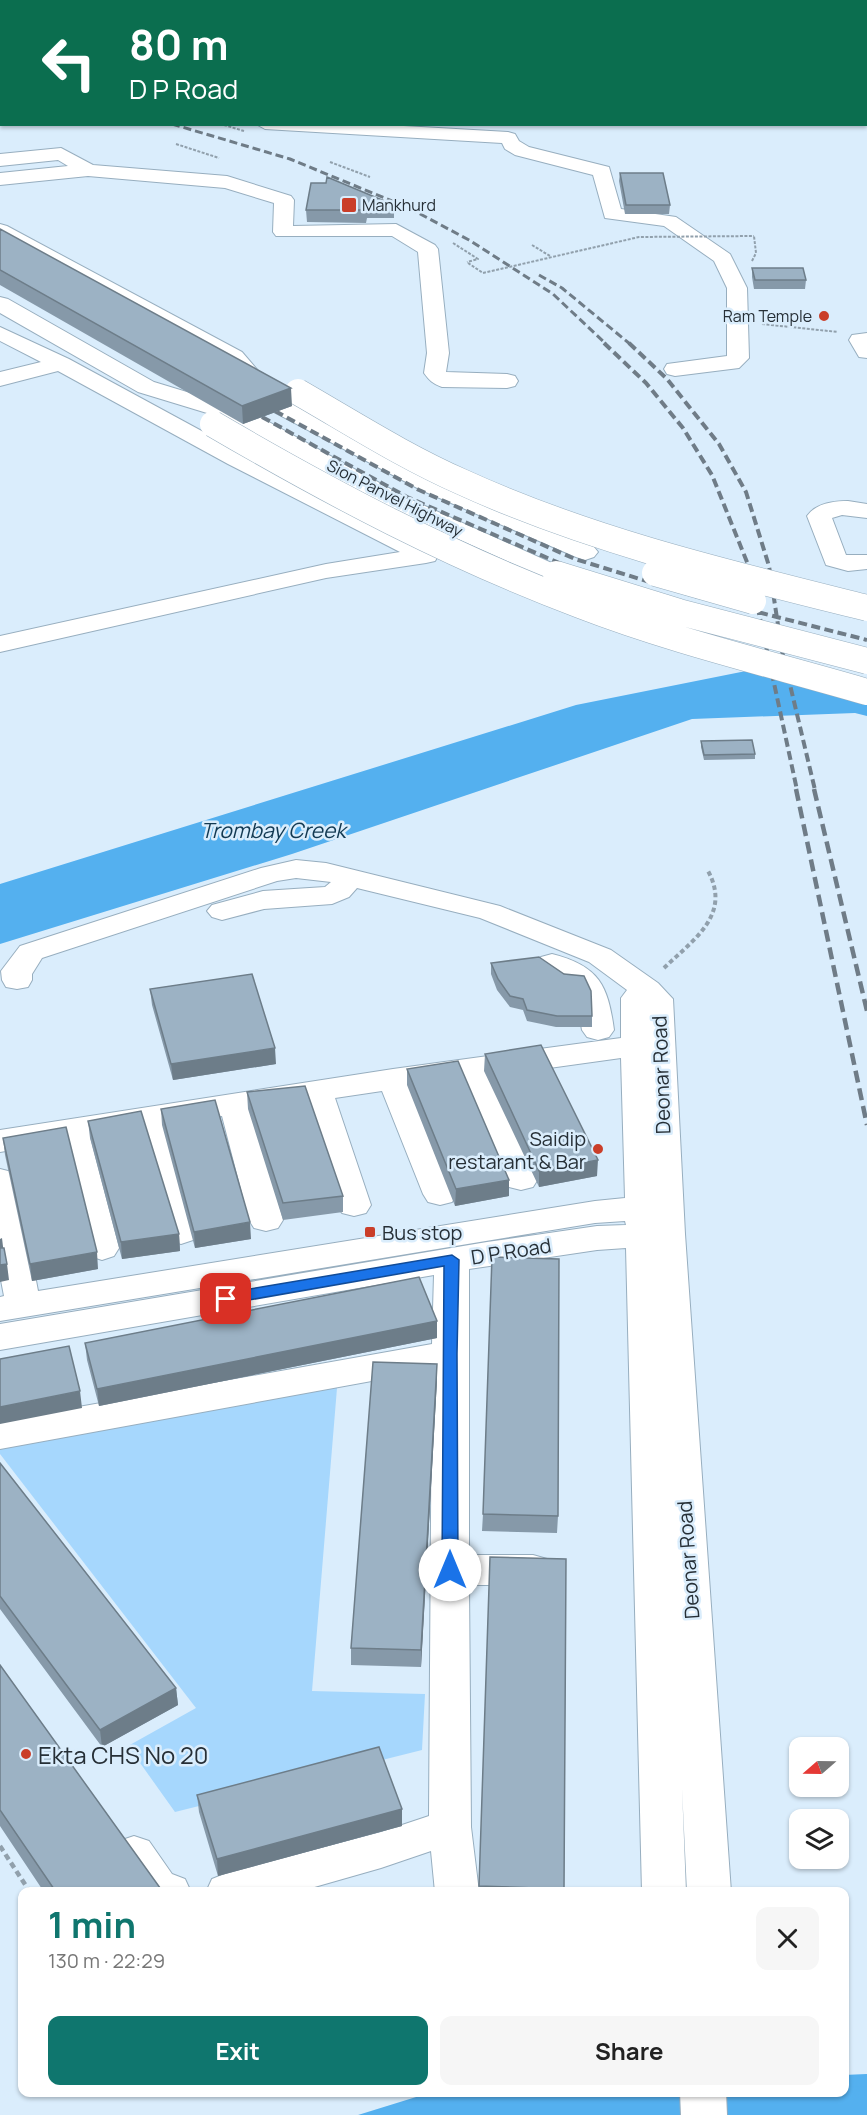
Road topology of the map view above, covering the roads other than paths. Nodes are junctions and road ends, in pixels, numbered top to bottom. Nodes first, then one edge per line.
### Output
1 (257, 128) edge
2 (0, 160) edge
3 (88, 170) junction
4 (0, 179) edge
5 (0, 230) edge
6 (0, 253) edge
7 (0, 304) edge
8 (114, 315) edge
9 (0, 333) edge
10 (234, 357) junction
11 (61, 364) junction
12 (206, 366) edge
13 (675, 369) dead end
14 (169, 374) edge
15 (0, 379) edge
16 (507, 381) dead end
17 (146, 387) junction
18 (270, 401) junction
19 (237, 415) junction
20 (867, 511) edge
21 (867, 562) edge
22 (867, 608) edge
23 (867, 630) edge
24 (0, 644) edge
25 (867, 661) edge
26 (867, 692) edge
27 (350, 878) junction
28 (402, 904) junction
29 (222, 911) dead end
30 (472, 930) dead end
31 (552, 963) edge
32 (17, 980) dead end
33 (598, 1030) junction
34 (644, 1032) junction
35 (472, 1068) junction
36 (393, 1079) junction
37 (317, 1091) junction
38 (235, 1104) junction
39 (150, 1117) junction
40 (64, 1120) junction
41 (0, 1141) edge
42 (521, 1179) dead end
43 (0, 1180) edge
44 (440, 1194) dead end
45 (354, 1205) dead end
46 (266, 1220) dead end
47 (655, 1222) junction
48 (4, 1227) edge
49 (181, 1232) edge
50 (102, 1248) dead end
51 (452, 1260) junction
52 (12, 1308) edge
53 (0, 1337) edge
54 (450, 1354) junction
55 (0, 1435) edge
56 (450, 1570) junction
57 (549, 1570) edge
58 (109, 1820) edge
59 (450, 1827) junction
60 (157, 1887) edge
61 (245, 1887) edge
62 (456, 1887) edge
63 (664, 1887) edge
64 (709, 1887) edge
65 (703, 2097) edge
66 (704, 2115) edge

1 - 13 street
2 - 3 street
3 - 4 street
3 - 16 street
5 - 10 highway
6 - 8 highway
7 - 17 highway
9 - 11 street
10 - 18 highway
10 - 22 highway, bridge
11 - 15 street
11 - 24 street
12 - 18 highway, Sion Panvel Highway
14 - 19 highway
17 - 19 highway
17 - 26 highway, bridge
18 - 23 highway, Sion Panvel Highway, bridge
19 - 25 highway, Sion Panvel Highway, bridge
20 - 21 street
27 - 28 street
27 - 29 street
27 - 32 street
28 - 30 street
28 - 34 street, Deonar Road
31 - 33 street
33 - 34 street
33 - 40 street
34 - 35 street
34 - 47 street, Deonar Road
35 - 36 street
35 - 42 street
36 - 37 street
36 - 44 street
37 - 38 street
37 - 45 street
38 - 39 street
38 - 46 street
39 - 40 street
39 - 49 street
40 - 41 street
40 - 50 street
43 - 48 street
47 - 51 street, D P Road
47 - 52 street, D P Road
47 - 63 street, Deonar Road
47 - 64 street, Deonar Road
48 - 52 street
51 - 53 street, D P Road
51 - 54 street
54 - 55 street
54 - 56 street
56 - 57 street
56 - 59 street
58 - 60 street
59 - 61 street
59 - 62 street
65 - 66 street

